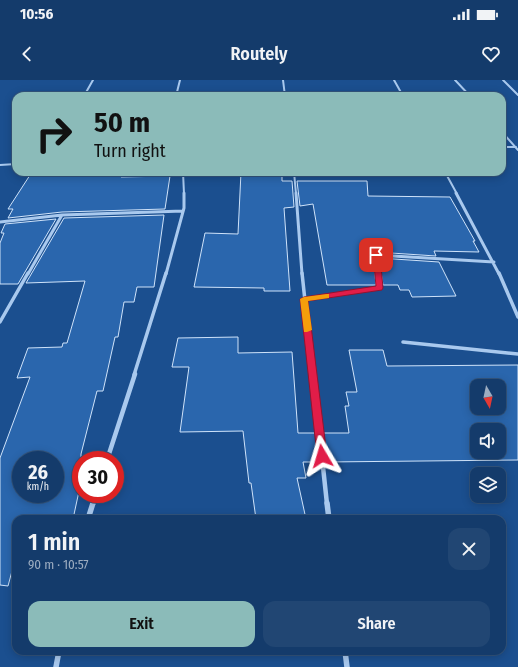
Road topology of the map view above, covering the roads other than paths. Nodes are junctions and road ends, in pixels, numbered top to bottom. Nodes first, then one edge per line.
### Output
1 (93, 80) edge
2 (180, 80) edge
3 (283, 80) edge
4 (394, 80) edge
5 (455, 80) edge
6 (503, 80) edge
7 (86, 92) edge
8 (177, 92) edge
9 (284, 92) edge
10 (401, 92) edge
11 (466, 92) edge
12 (518, 94) edge
13 (506, 136) edge
14 (506, 147) edge
15 (517, 147) edge
16 (518, 150) edge
17 (12, 164) edge
18 (0, 165) edge
19 (183, 176) edge
20 (294, 176) edge
21 (447, 176) edge
22 (183, 211) junction
23 (62, 215) junction
24 (0, 222) edge
25 (494, 262) junction
26 (304, 299) junction
27 (518, 317) edge
28 (0, 322) edge
29 (403, 342) dead end
30 (518, 354) edge
31 (110, 451) edge
32 (93, 503) edge
33 (89, 515) edge
34 (329, 515) edge
35 (58, 655) edge
36 (346, 655) edge
37 (56, 667) edge
38 (347, 667) edge

1 - 7 street
2 - 8 street
3 - 9 street
4 - 10 street
5 - 11 street
6 - 12 street
13 - 15 street
14 - 15 street
15 - 16 street
17 - 18 street
19 - 22 street
20 - 26 street
21 - 25 street
22 - 23 street
22 - 31 street
23 - 24 street
23 - 28 street
25 - 26 street
25 - 27 street
26 - 34 street
29 - 30 street
32 - 33 street
35 - 37 street
36 - 38 street

